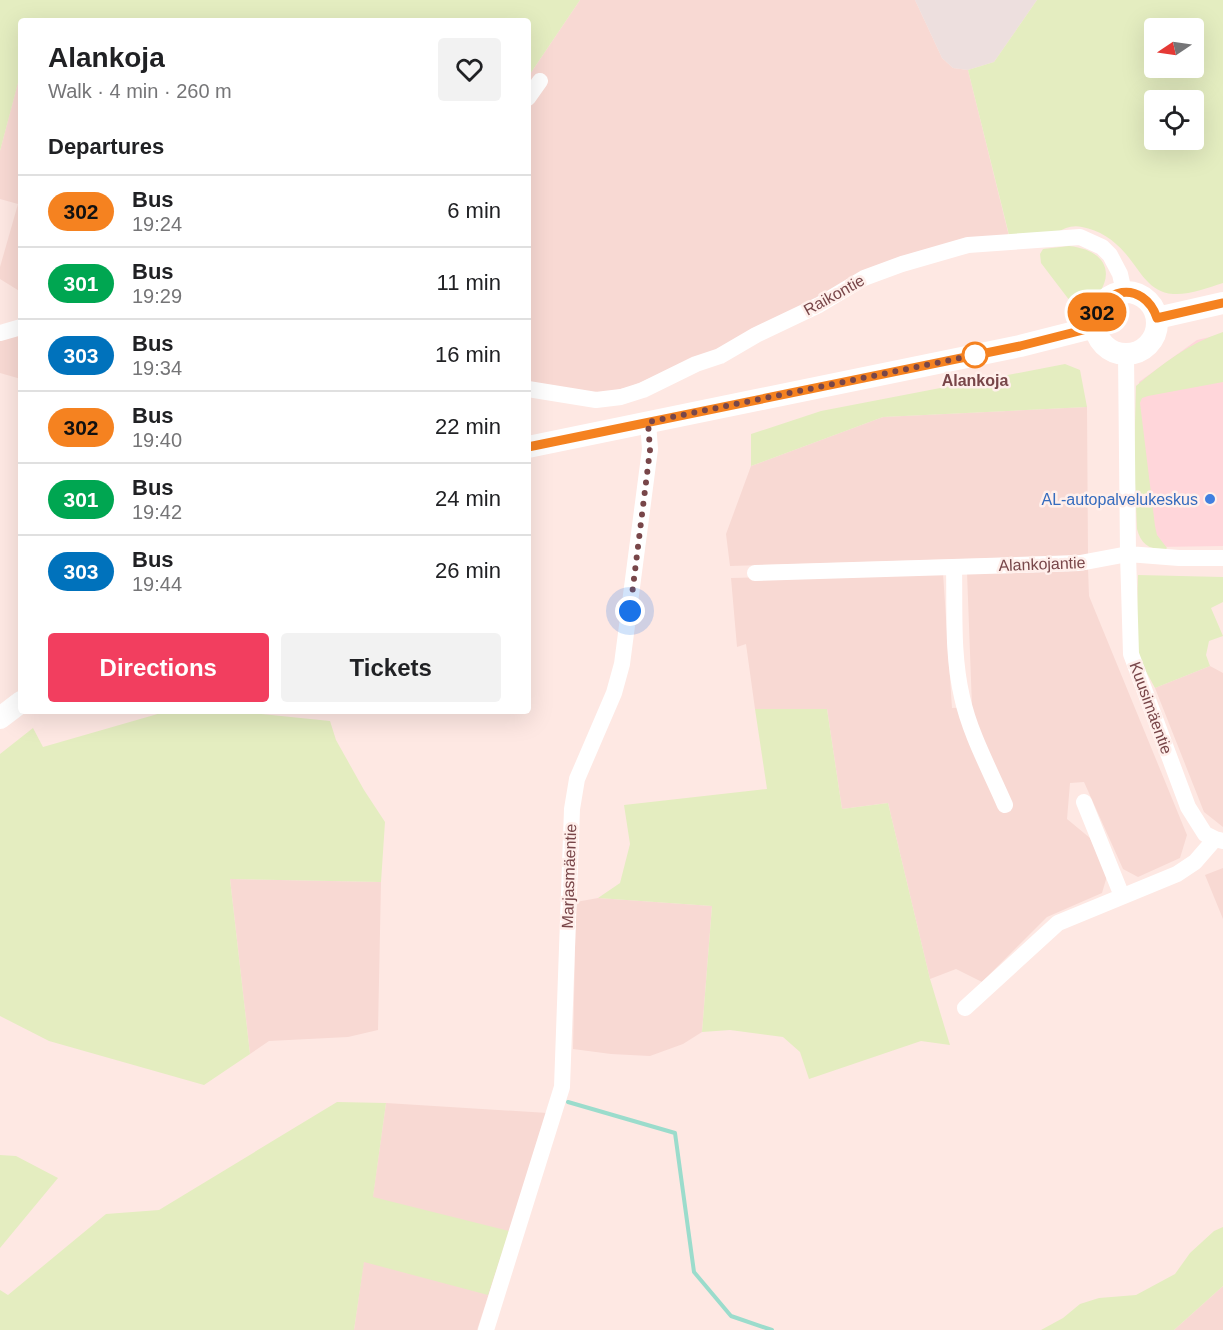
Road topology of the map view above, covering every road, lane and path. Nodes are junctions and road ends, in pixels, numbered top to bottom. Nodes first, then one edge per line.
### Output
1 (540, 81) dead end
2 (531, 94) edge
3 (1124, 292) junction
4 (1223, 303) edge
5 (1157, 318) junction
6 (1095, 327) junction
7 (18, 328) edge
8 (0, 333) edge
9 (1126, 354) junction
10 (531, 389) edge
11 (648, 422) junction
12 (533, 448) edge
13 (1128, 554) junction
14 (1223, 558) edge
15 (954, 567) junction
16 (755, 573) dead end
17 (18, 704) edge
18 (0, 718) edge
19 (1084, 802) dead end
20 (1005, 805) dead end
21 (1219, 840) edge
22 (1122, 896) junction
23 (965, 1008) dead end
24 (486, 1330) edge

1 - 2 street
3 - 5 main road
3 - 6 main road
3 - 10 street, Raikontie
4 - 5 main road
5 - 9 main road
6 - 9 main road
6 - 11 main road
7 - 8 street
9 - 13 street
11 - 12 main road
11 - 24 street, Marjasmäentie
13 - 14 street, Alankojantie
13 - 15 street, Alankojantie
13 - 21 street, Kuusimäentie
15 - 16 street, Alankojantie
15 - 20 street
17 - 18 main road
19 - 22 street
21 - 22 street
22 - 23 street

